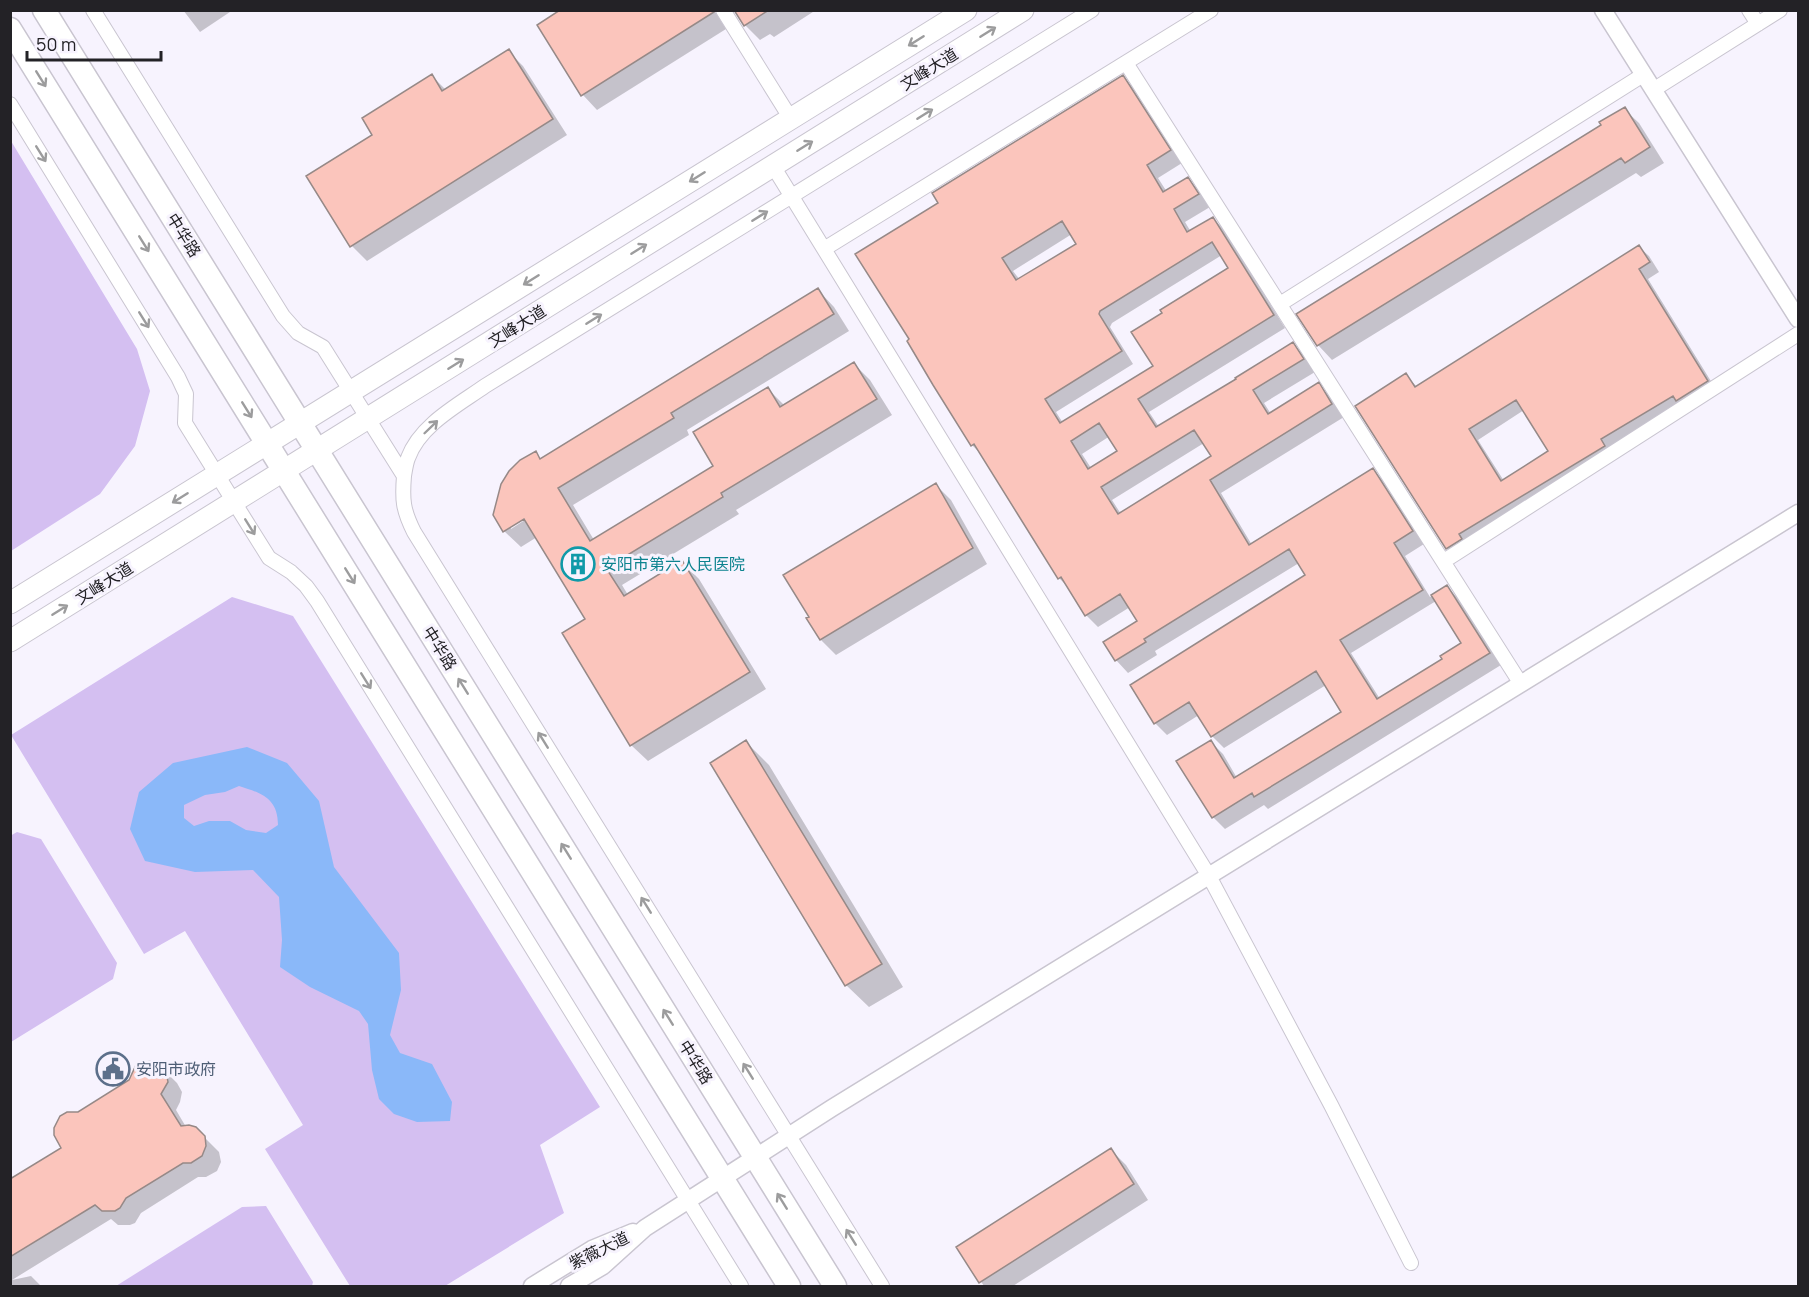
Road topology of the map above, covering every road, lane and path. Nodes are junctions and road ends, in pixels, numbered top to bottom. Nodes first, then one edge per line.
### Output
1 (44, 10) edge
2 (93, 10) edge
3 (723, 10) edge
4 (966, 10) edge
5 (1023, 10) edge
6 (1092, 10) edge
7 (1211, 10) edge
8 (1603, 10) edge
9 (1749, 10) edge
10 (1780, 10) edge
11 (1758, 24) junction
12 (10, 29) edge
13 (1126, 63) junction
14 (1643, 75) junction
15 (1653, 90) junction
16 (10, 104) edge
17 (791, 119) junction
18 (773, 166) junction
19 (791, 197) junction
20 (824, 249) junction
21 (1280, 304) junction
22 (1798, 319) edge
23 (1798, 333) edge
24 (351, 392) junction
25 (368, 418) junction
26 (301, 423) junction
27 (268, 444) junction
28 (317, 450) junction
29 (285, 470) junction
30 (217, 475) junction
31 (404, 477) junction
32 (234, 502) junction
33 (1798, 513) edge
34 (1444, 561) junction
35 (10, 603) edge
36 (10, 641) edge
37 (1521, 684) junction
38 (1209, 876) junction
39 (788, 1136) junction
40 (755, 1157) junction
41 (722, 1178) junction
42 (688, 1200) junction
43 (645, 1227) junction
44 (1411, 1263) dead end
45 (532, 1287) edge
46 (569, 1287) edge
47 (741, 1287) edge
48 (789, 1287) edge
49 (835, 1287) edge
50 (882, 1287) edge

1 - 26 highway, 中华路
2 - 24 street
3 - 17 street
4 -> 17 main road, 文峰大道
18 -> 5 main road, 文峰大道
19 -> 6 street
7 - 13 street
8 - 14 street
9 - 11 street
10 - 11 street
11 - 15 street
12 -> 27 highway
13 - 20 street
13 - 21 street
14 - 15 street
14 - 21 street
15 - 22 street
16 -> 30 street
17 -> 24 main road, 文峰大道
18 - 19 street
25 -> 18 main road, 文峰大道
19 - 20 street
31 -> 19 street
20 - 38 street
21 - 34 street
23 - 34 street
24 - 25 street
24 - 26 main road, 文峰大道
25 - 28 main road, 文峰大道
25 - 31 street
26 - 27 main road, 文峰大道
26 - 28 highway, 中华路
27 - 29 highway
27 - 30 main road, 文峰大道
28 - 29 main road, 文峰大道
40 -> 28 highway, 中华路
29 - 32 main road, 文峰大道
29 -> 41 highway
30 - 32 street
30 -> 35 main road, 文峰大道
39 -> 31 street
36 -> 32 main road, 文峰大道
32 -> 42 street
33 - 37 street
34 - 37 street
37 - 38 street
38 - 39 street
38 - 44 street
39 - 40 street
50 -> 39 street
40 - 41 street
49 -> 40 highway, 中华路
41 - 42 street
41 - 48 highway
42 - 43 street
42 - 47 street
43 - 45 street, 紫薇大道
43 - 46 street, 紫薇大道

